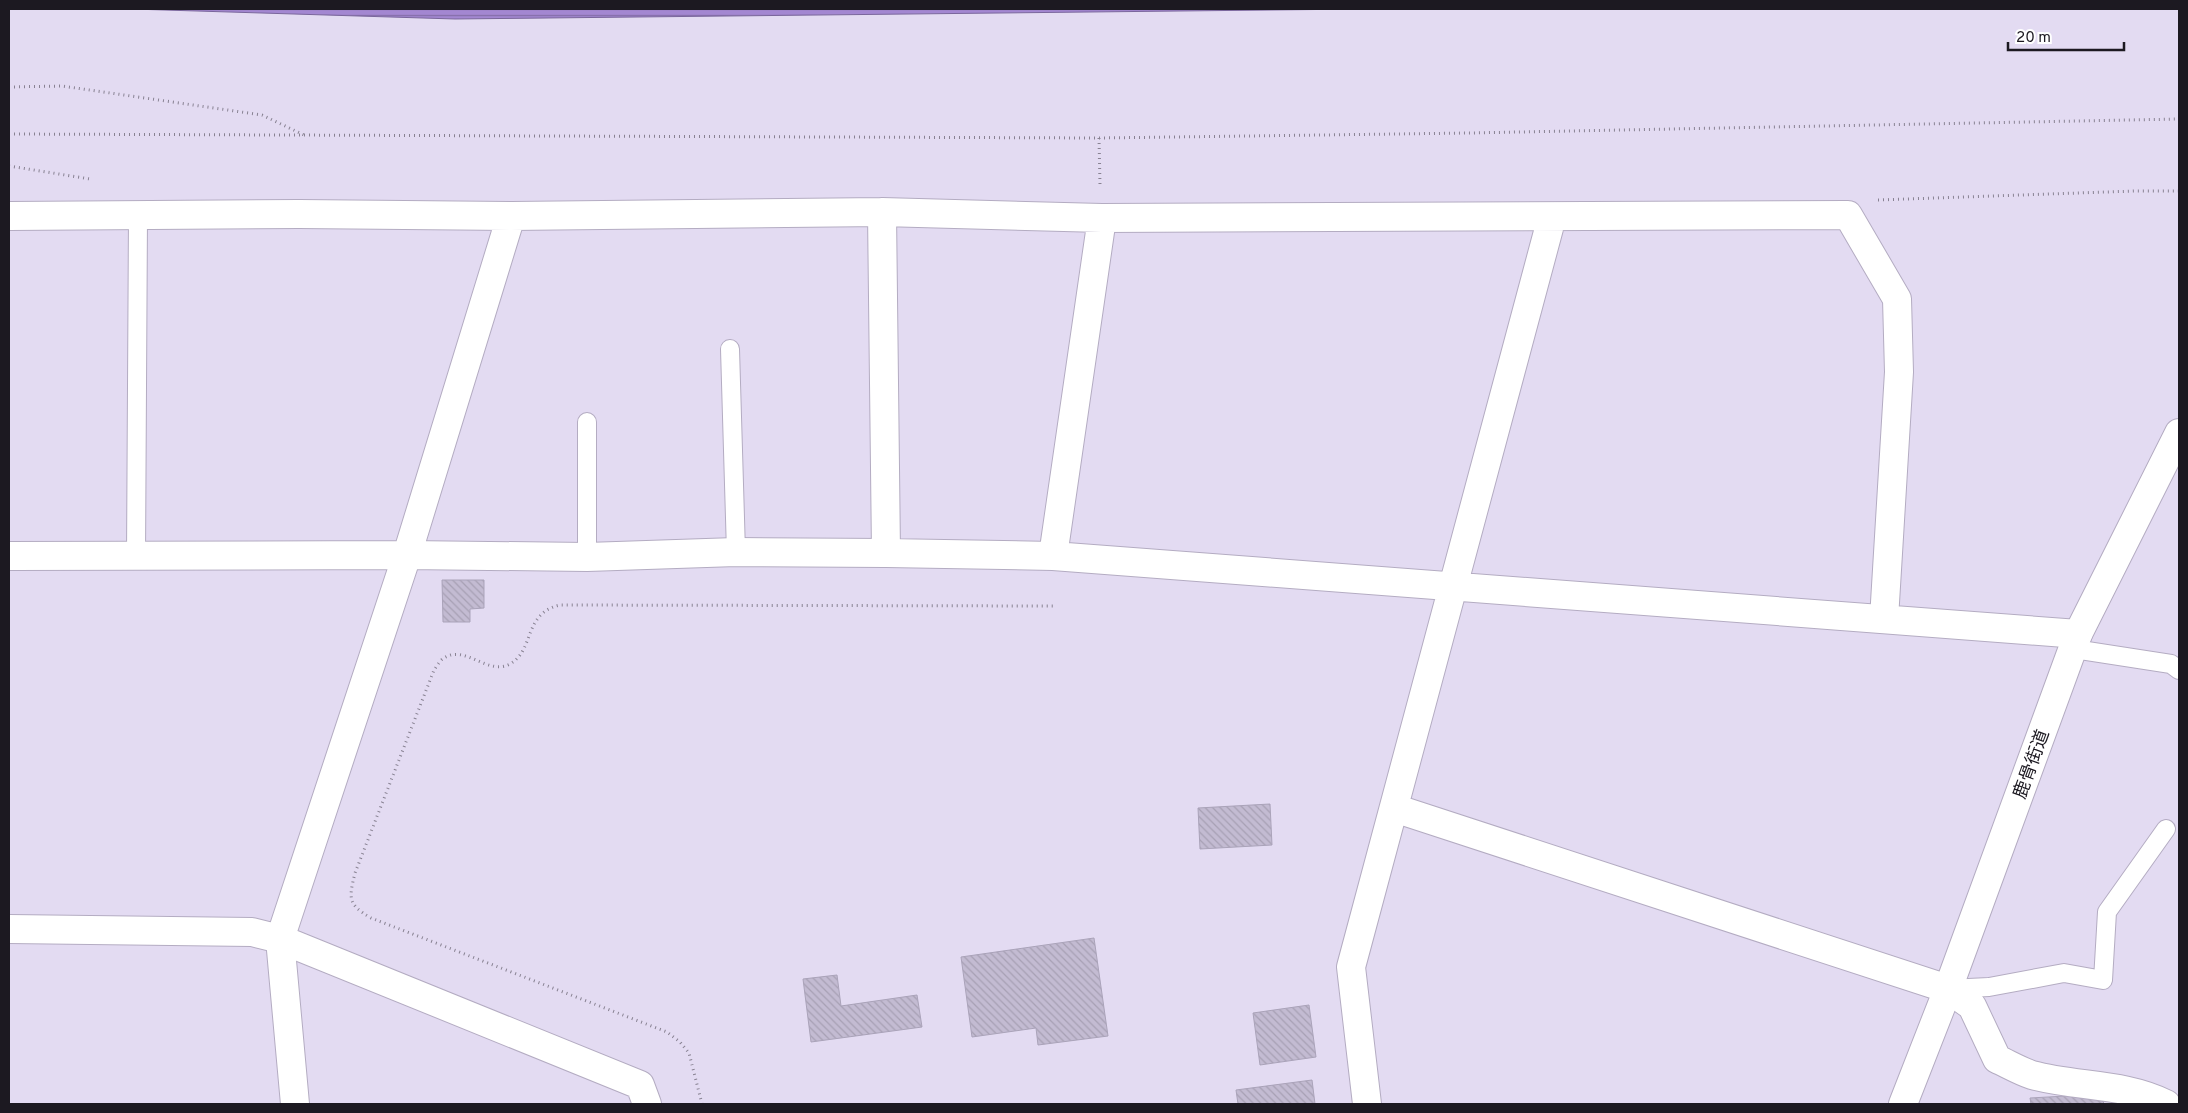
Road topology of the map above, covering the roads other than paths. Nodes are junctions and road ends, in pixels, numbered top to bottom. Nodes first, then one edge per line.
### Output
1 (1101, 205) junction
2 (882, 212) junction
3 (9, 216) edge
4 (138, 216) junction
5 (511, 216) junction
6 (1552, 218) junction
7 (730, 349) dead end
8 (587, 422) dead end
9 (2179, 433) edge
10 (736, 552) junction
11 (886, 553) junction
12 (407, 555) junction
13 (9, 556) edge
14 (1053, 556) junction
15 (136, 557) junction
16 (587, 557) junction
17 (1453, 586) junction
18 (1884, 619) junction
19 (2076, 642) junction
20 (2179, 670) edge
21 (1394, 808) junction
22 (2166, 829) dead end
23 (9, 929) edge
24 (280, 940) junction
25 (1948, 989) junction
26 (294, 1104) edge
27 (647, 1104) edge
28 (1367, 1104) edge
29 (1903, 1104) edge
30 (2166, 1104) edge

1 - 2 street
1 - 6 street
1 - 14 street
2 - 5 street
2 - 11 street
3 - 4 street
4 - 5 street
4 - 15 lane
5 - 12 street
6 - 17 street
6 - 18 street
7 - 10 lane
8 - 16 lane
9 - 19 street, 鹿骨街道
10 - 11 street
10 - 16 street
11 - 14 street
12 - 15 street
12 - 16 street
12 - 24 street
13 - 15 street
14 - 17 street
17 - 18 street
17 - 21 street
18 - 19 street
19 - 20 lane
19 - 25 street, 鹿骨街道
21 - 25 street
21 - 28 street
22 - 25 lane
23 - 24 street
24 - 26 street
24 - 27 street
25 - 29 street, 鹿骨街道
25 - 30 street

